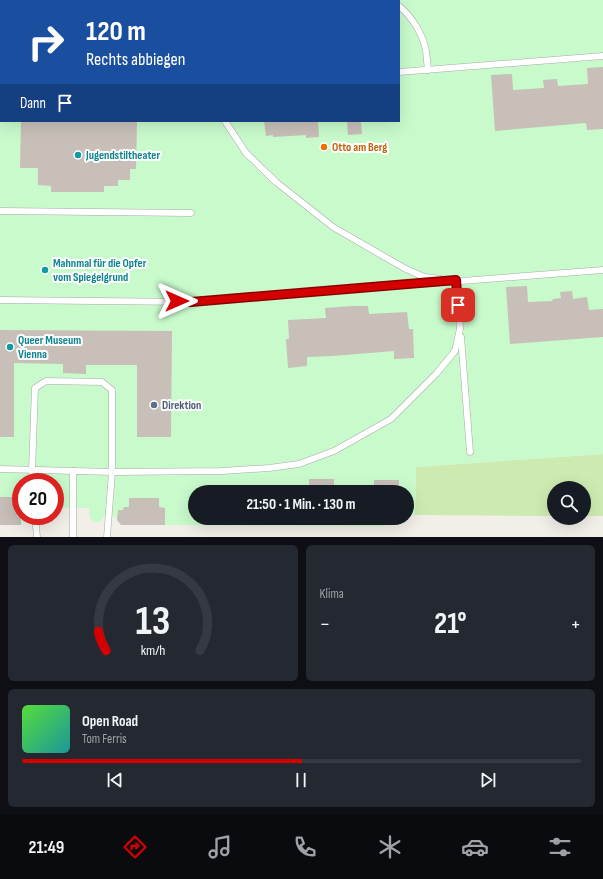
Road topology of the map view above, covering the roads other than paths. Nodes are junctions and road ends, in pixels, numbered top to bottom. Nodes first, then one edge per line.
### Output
1 (136, 0) edge
2 (197, 0) edge
3 (400, 7) edge
4 (603, 56) edge
5 (428, 70) junction
6 (400, 72) edge
7 (226, 122) edge
8 (0, 211) edge
9 (191, 213) dead end
10 (603, 270) edge
11 (456, 280) junction
12 (0, 300) edge
13 (460, 329) junction
14 (470, 452) dead end
15 (0, 470) edge
16 (32, 470) junction
17 (73, 470) junction
18 (112, 472) junction
19 (32, 473) edge
20 (36, 525) edge
21 (37, 537) edge
22 (73, 537) edge
23 (107, 537) edge

1 - 2 lane
3 - 5 lane
4 - 5 lane
5 - 6 lane
7 - 11 lane
8 - 9 lane
10 - 11 lane
11 - 12 lane
11 - 13 lane
13 - 14 lane
13 - 18 lane
15 - 16 lane
16 - 17 lane
16 - 18 lane
16 - 19 lane
17 - 18 lane
17 - 22 lane
18 - 23 lane
20 - 21 lane

